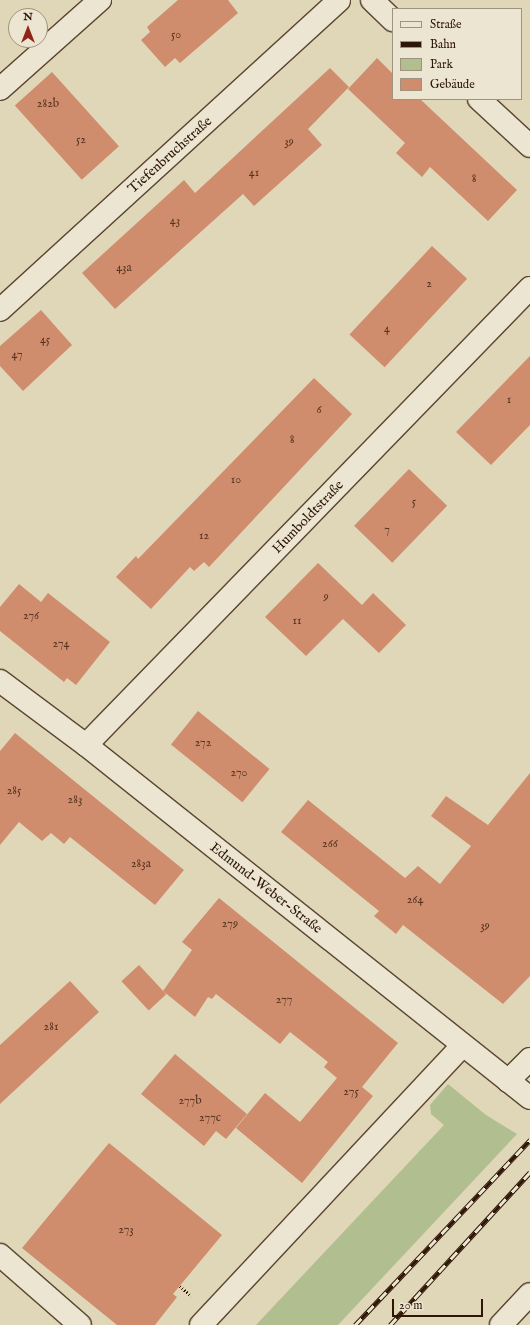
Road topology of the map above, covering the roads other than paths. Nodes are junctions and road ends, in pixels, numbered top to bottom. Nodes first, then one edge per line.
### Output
1 (100, 0) edge
2 (339, 0) edge
3 (372, 0) edge
4 (392, 19) edge
5 (0, 90) edge
6 (480, 100) edge
7 (530, 146) edge
8 (530, 288) edge
9 (0, 310) edge
10 (0, 681) edge
11 (86, 745) junction
12 (463, 1045) junction
13 (530, 1059) edge
14 (508, 1081) junction
15 (530, 1098) edge
16 (0, 1255) edge
17 (530, 1294) edge
18 (80, 1325) edge
19 (201, 1325) edge
20 (501, 1325) edge

1 - 5 street
2 - 9 street, Tiefenbruchstraße
3 - 4 street
6 - 7 street
8 - 11 street, Humboldtstraße
10 - 11 street, Edmund-Weber-Straße
11 - 12 street, Edmund-Weber-Straße
12 - 14 street, Edmund-Weber-Straße
12 - 19 street
13 - 14 street
14 - 15 street, Edmund-Weber-Straße
16 - 18 street
17 - 20 street

